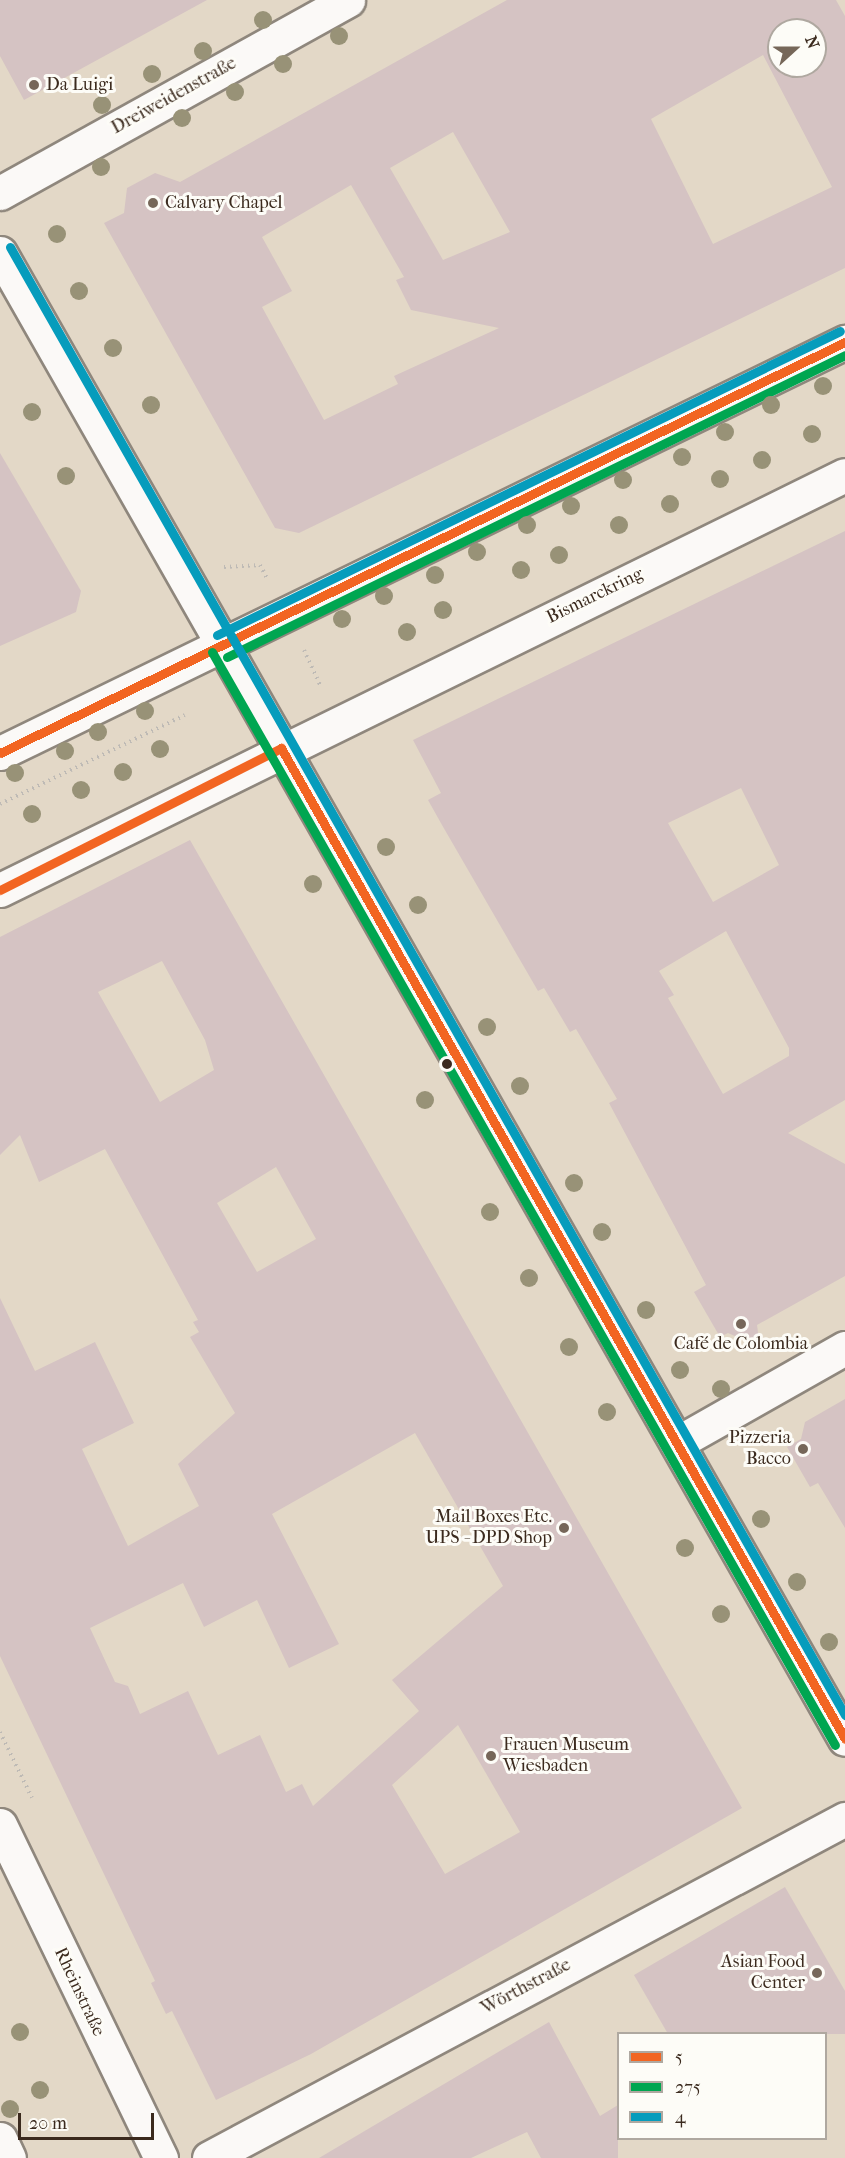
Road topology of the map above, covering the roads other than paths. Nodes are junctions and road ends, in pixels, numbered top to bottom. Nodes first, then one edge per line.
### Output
1 (348, 0) edge
2 (0, 193) edge
3 (0, 253) edge
4 (845, 342) edge
5 (845, 475) edge
6 (222, 646) junction
7 (280, 748) junction
8 (0, 753) edge
9 (0, 890) edge
10 (845, 1348) edge
11 (676, 1443) junction
12 (845, 1739) edge
13 (845, 1819) edge
14 (0, 1825) edge
15 (0, 2139) edge
16 (9, 2158) edge
17 (160, 2158) edge
18 (209, 2158) edge

1 - 2 street, Dreiweidenstraße
3 - 6 street
4 - 6 street
5 - 7 street, Bismarckring
6 - 7 street
6 - 8 street
7 - 9 street, Bismarckring
7 - 11 street
10 - 11 street
11 - 12 street
13 - 18 street, Wörthstraße
14 - 17 street, Rheinstraße
15 - 16 street

